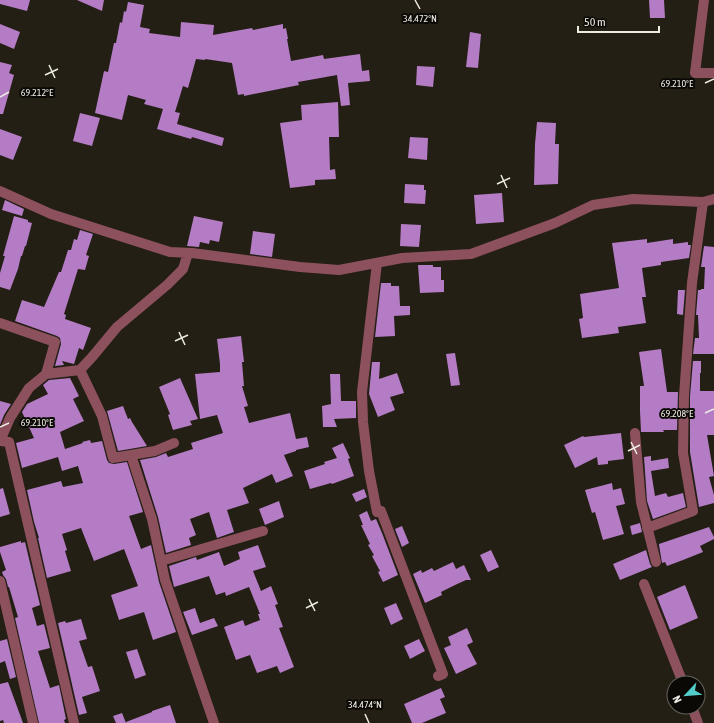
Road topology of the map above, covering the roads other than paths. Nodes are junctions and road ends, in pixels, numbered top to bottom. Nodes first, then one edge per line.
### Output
1 (704, 0) edge
2 (714, 73) edge
3 (0, 190) edge
4 (714, 199) edge
5 (703, 202) junction
6 (188, 253) junction
7 (377, 263) junction
8 (0, 323) edge
9 (80, 370) junction
10 (46, 374) junction
11 (635, 433) dead end
12 (0, 441) edge
13 (174, 442) dead end
14 (131, 455) junction
15 (648, 528) junction
16 (263, 531) dead end
17 (161, 561) junction
18 (656, 562) dead end
19 (0, 581) edge
20 (644, 584) dead end
21 (680, 675) edge
22 (438, 676) dead end
23 (33, 723) edge
24 (74, 723) edge
25 (214, 723) edge

1 - 2 street
3 - 6 street
4 - 5 street
5 - 7 street
5 - 15 street
6 - 7 street
6 - 9 street
7 - 22 street
8 - 10 street
9 - 10 street
9 - 14 street
10 - 12 street
11 - 15 street
12 - 24 street
13 - 14 street
14 - 17 street
15 - 18 street
16 - 17 street
17 - 25 street
19 - 23 street
20 - 21 street

